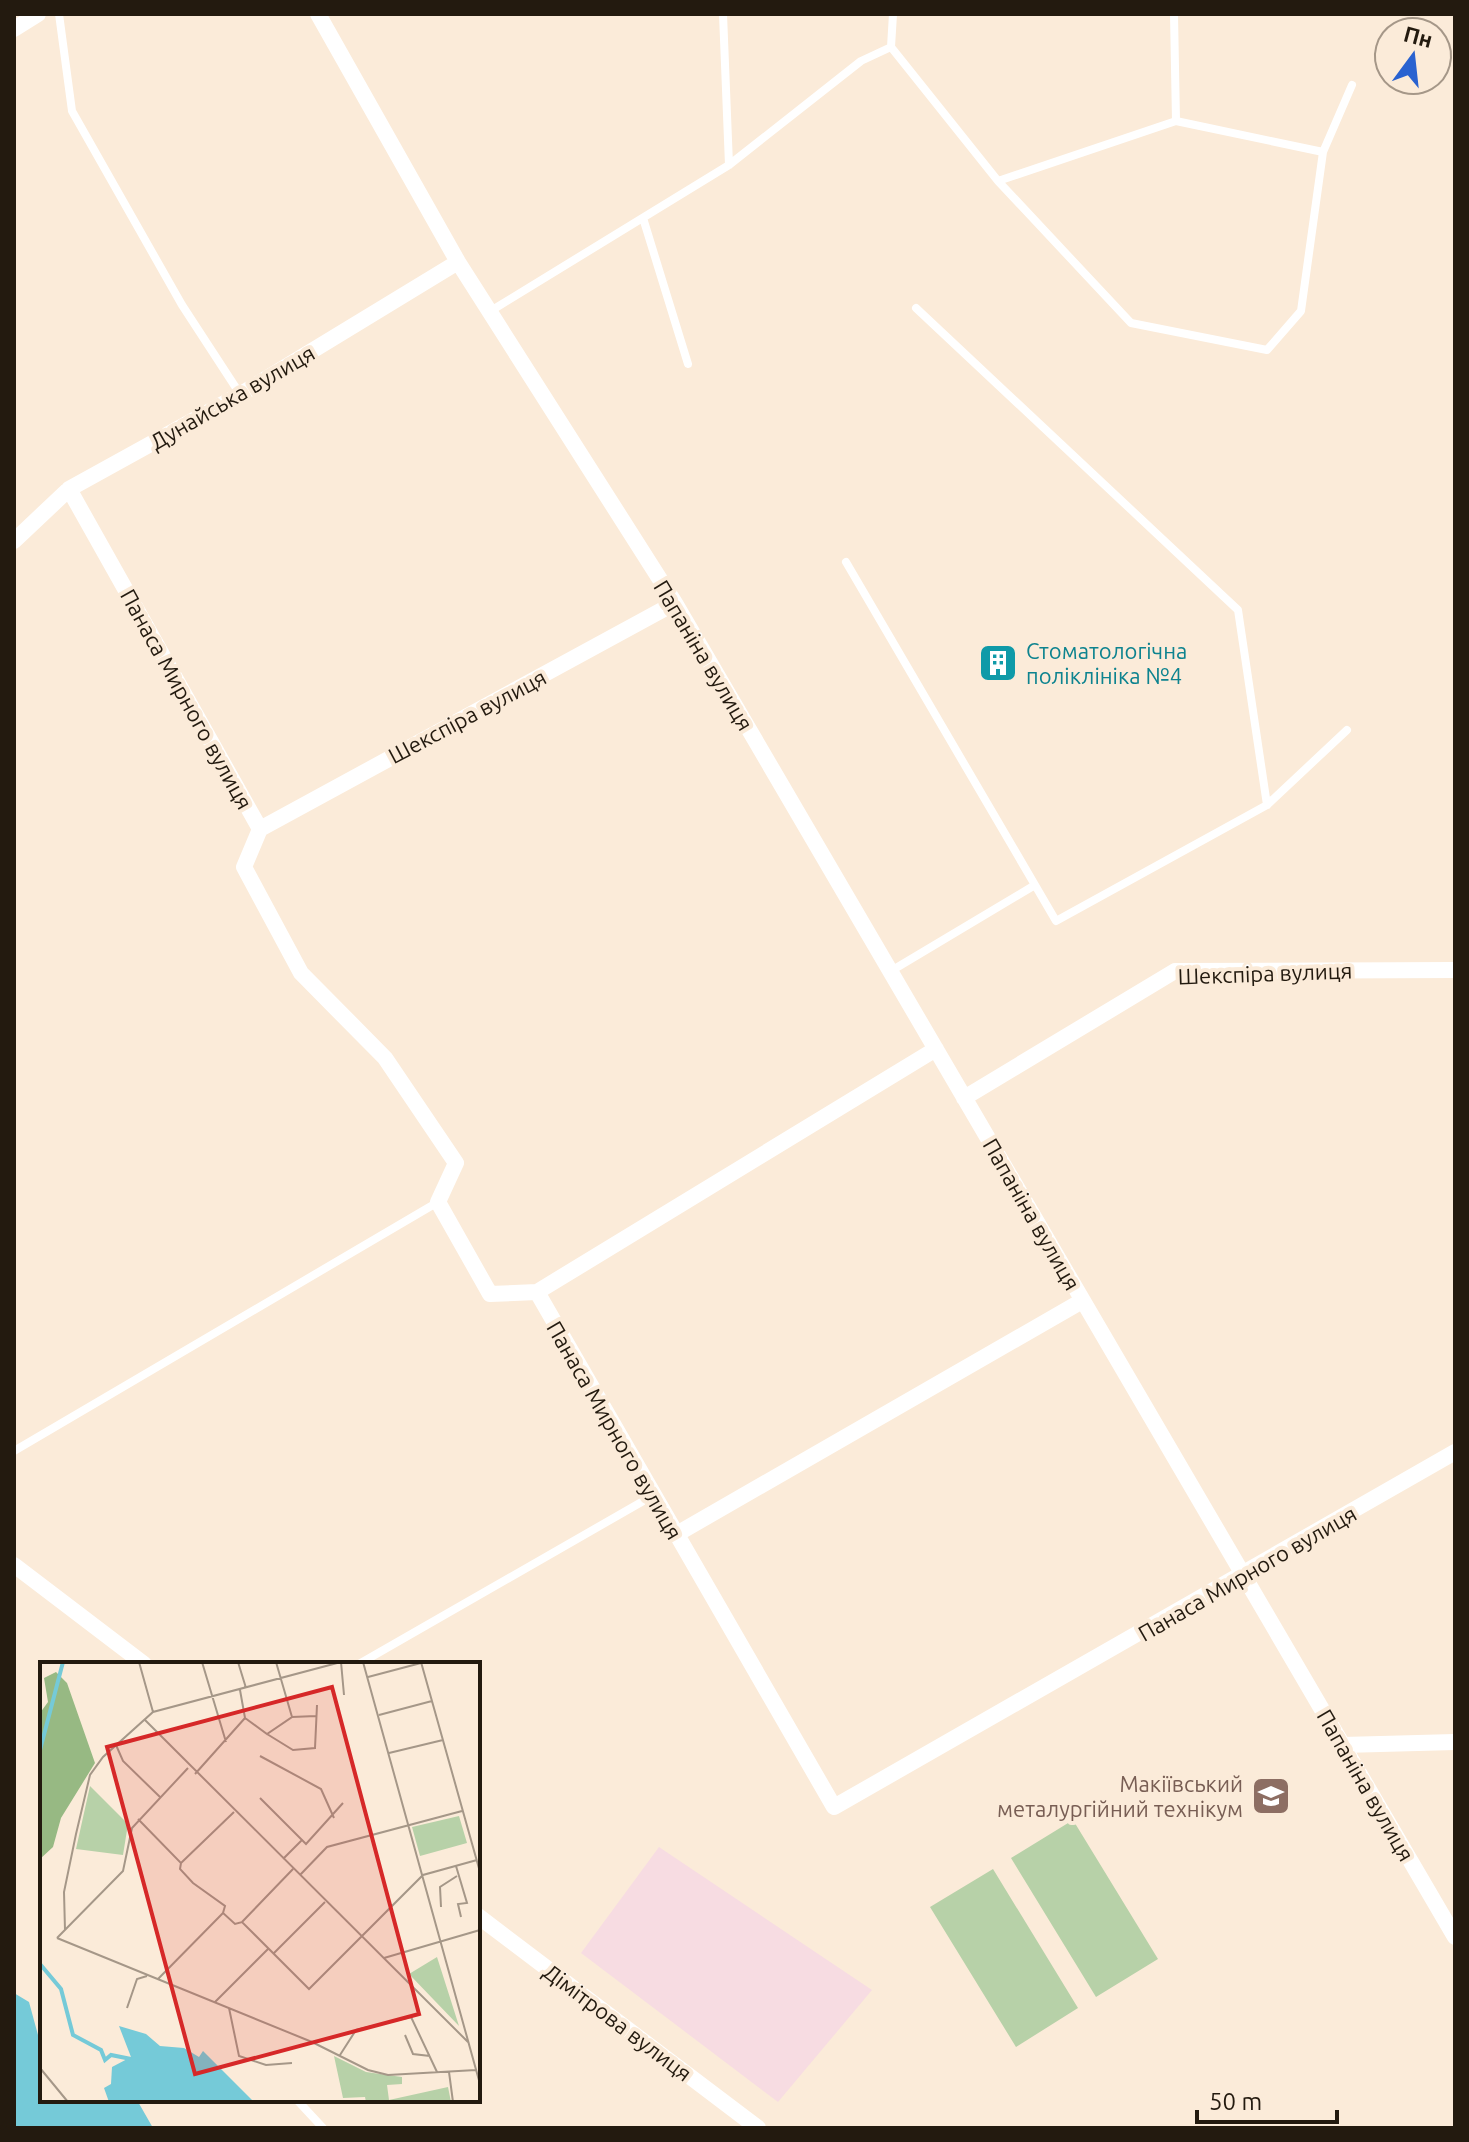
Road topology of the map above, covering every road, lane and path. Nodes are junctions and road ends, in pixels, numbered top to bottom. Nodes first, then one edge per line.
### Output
1 (38, 14) edge
2 (59, 14) edge
3 (318, 14) edge
4 (723, 14) edge
5 (893, 14) edge
6 (1174, 14) edge
7 (14, 29) edge
8 (891, 47) junction
9 (1352, 85) dead end
10 (1176, 121) junction
11 (1323, 152) junction
12 (729, 165) junction
13 (998, 181) junction
14 (643, 218) junction
15 (458, 262) junction
16 (916, 308) dead end
17 (489, 312) junction
18 (688, 364) dead end
19 (241, 394) junction
20 (69, 489) junction
21 (14, 541) edge
22 (846, 562) dead end
23 (675, 603) junction
24 (1347, 730) dead end
25 (1267, 805) junction
26 (260, 829) junction
27 (1035, 885) junction
28 (1455, 970) edge
29 (891, 971) junction
30 (936, 1049) junction
31 (964, 1098) junction
32 (438, 1202) junction
33 (537, 1292) junction
34 (1082, 1301) junction
35 (14, 1451) edge
36 (1455, 1452) edge
37 (652, 1496) junction
38 (675, 1535) junction
39 (14, 1565) edge
40 (1244, 1576) junction
41 (141, 1662) edge
42 (362, 1662) edge
43 (1455, 1742) edge
44 (1343, 1745) junction
45 (480, 1918) edge
46 (1455, 1937) edge
47 (299, 2102) edge
48 (323, 2128) edge
49 (758, 2128) edge

1 - 7 street
2 - 19 lane
3 - 15 street, Папаніна вулиця
4 - 12 lane
5 - 8 lane
6 - 10 lane
8 - 12 lane
8 - 13 lane
9 - 11 lane
10 - 11 lane
10 - 13 lane
11 - 13 lane
12 - 14 lane
14 - 17 lane
14 - 18 lane
15 - 17 street, Папаніна вулиця
15 - 19 street, Дунайська вулиця
16 - 25 lane
17 - 23 street, Папаніна вулиця
19 - 20 street, Дунайська вулиця
20 - 21 street, Дунайська вулиця
20 - 26 street, Панаса Мирного вулиця
22 - 27 lane
23 - 26 street, Шекспіра вулиця
23 - 29 street, Папаніна вулиця
24 - 25 lane
25 - 27 lane
26 - 32 street, Панаса Мирного вулиця
27 - 29 lane
28 - 31 street, Шекспіра вулиця
29 - 30 street, Папаніна вулиця
30 - 31 street, Папаніна вулиця
30 - 33 street
31 - 34 street, Папаніна вулиця
32 - 33 street
32 - 35 lane
33 - 37 street, Панаса Мирного вулиця
34 - 38 street, Папаніна вулиця
34 - 40 street, Папаніна вулиця
36 - 40 street, Панаса Мирного вулиця
37 - 38 street, Панаса Мирного вулиця
37 - 42 lane
38 - 40 street, Панаса Мирного вулиця
39 - 41 street
40 - 44 street, Папаніна вулиця
43 - 44 street
44 - 46 street, Папаніна вулиця
45 - 49 street, Дімітрова вулиця
47 - 48 lane

